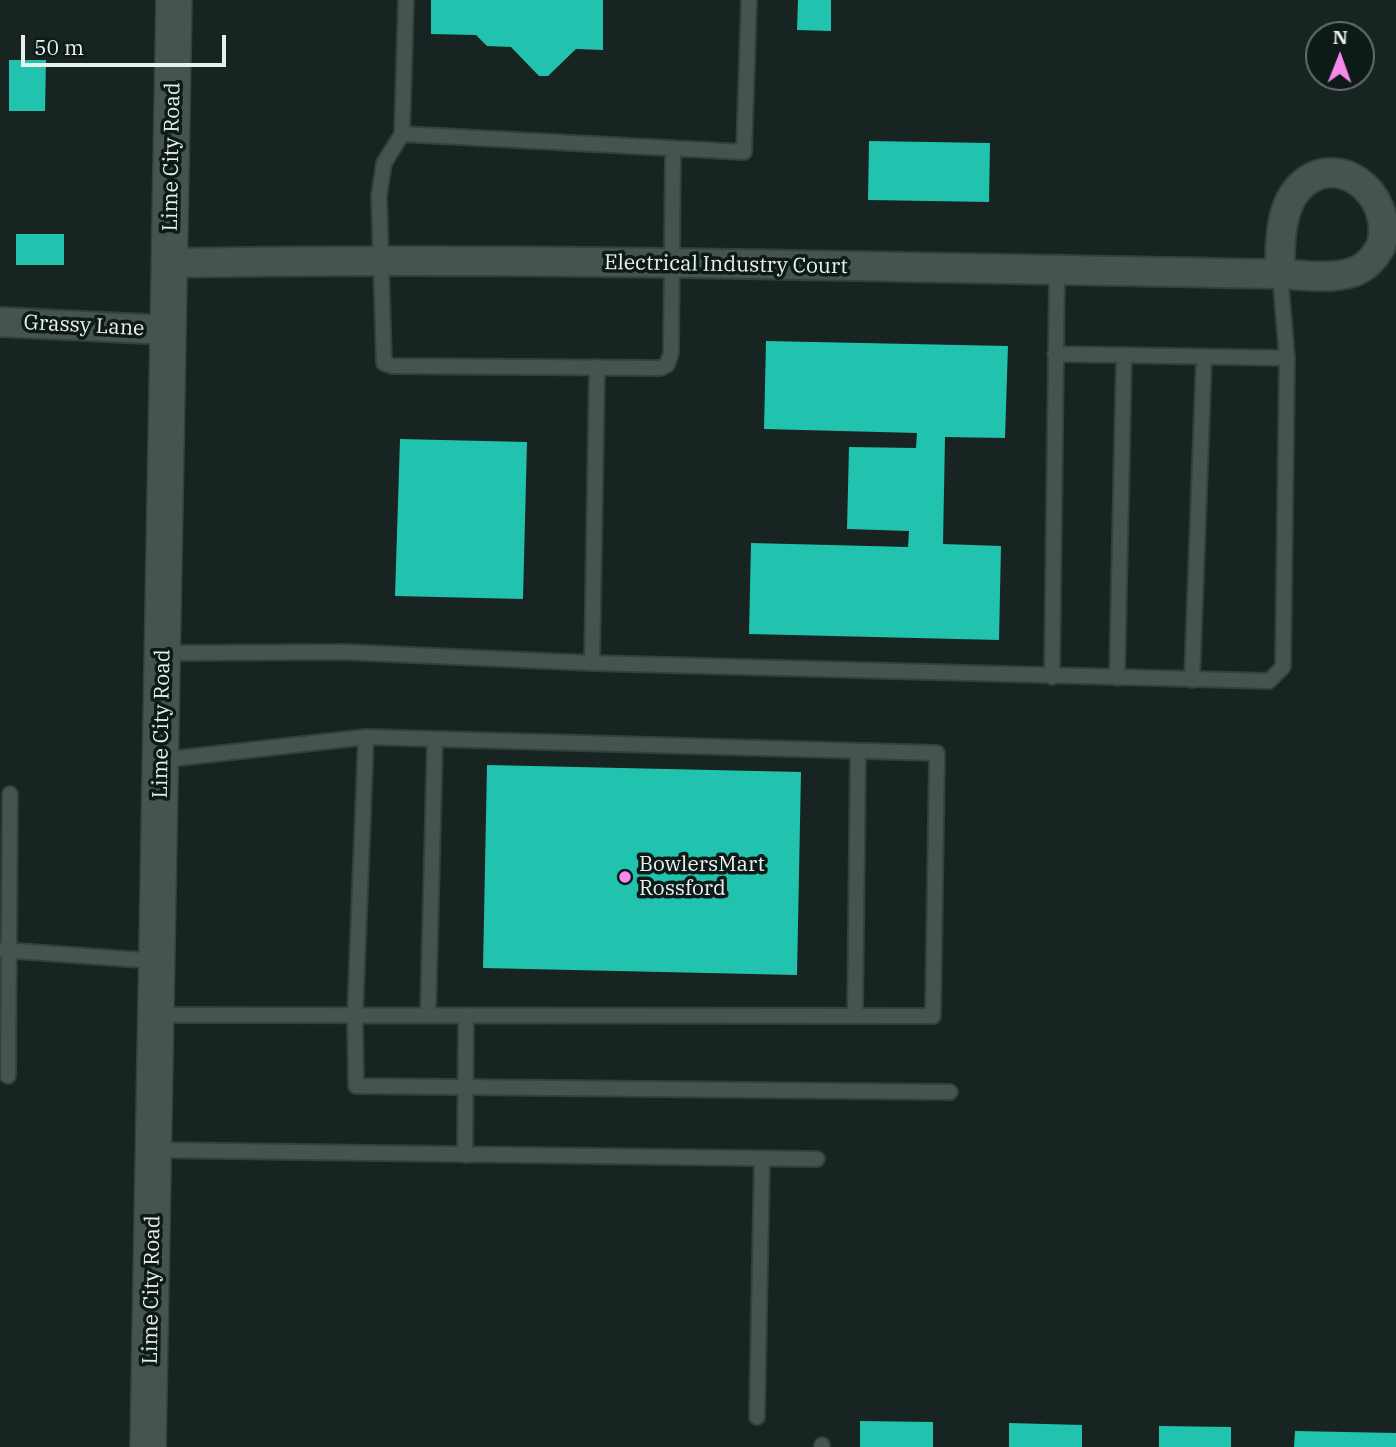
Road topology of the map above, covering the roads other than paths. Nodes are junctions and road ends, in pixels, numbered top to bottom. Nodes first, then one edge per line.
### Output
1 (174, 0) edge
2 (405, 0) edge
3 (749, 0) edge
4 (402, 134) junction
5 (673, 148) junction
6 (381, 259) junction
7 (171, 263) junction
8 (672, 264) junction
9 (1057, 271) junction
10 (1280, 275) joint
11 (0, 322) edge
12 (169, 330) junction
13 (1055, 354) junction
14 (1124, 355) junction
15 (1204, 357) junction
16 (1287, 358) junction
17 (597, 367) junction
18 (163, 653) junction
19 (592, 663) junction
20 (1052, 677) junction
21 (1116, 678) junction
22 (1192, 680) junction
23 (366, 737) junction
24 (435, 739) junction
25 (858, 751) junction
26 (161, 760) junction
27 (10, 794) dead end
28 (5, 950) edge
29 (157, 961) junction
30 (156, 1015) junction
31 (355, 1015) junction
32 (428, 1015) junction
33 (466, 1015) junction
34 (855, 1016) junction
35 (8, 1076) dead end
36 (466, 1088) junction
37 (950, 1092) dead end
38 (154, 1150) junction
39 (465, 1156) junction
40 (762, 1159) junction
41 (817, 1159) dead end
42 (757, 1417) dead end
43 (148, 1447) edge

1 - 7 street, Lime City Road
2 - 4 lane
3 - 5 lane
4 - 5 lane
4 - 6 lane
5 - 8 lane
6 - 7 street, Electrical Industry Court
6 - 8 street, Electrical Industry Court
6 - 17 lane
7 - 12 street, Lime City Road
8 - 9 street, Electrical Industry Court
8 - 17 lane
9 - 10 street, Electrical Industry Court
9 - 13 lane
10 - 16 lane
11 - 12 street, Grassy Lane
12 - 18 street, Lime City Road
13 - 14 lane
13 - 20 lane
14 - 15 lane
14 - 21 lane
15 - 16 lane
15 - 22 lane
16 - 22 lane
17 - 19 lane
18 - 19 lane
18 - 26 street, Lime City Road
19 - 20 lane
20 - 21 lane
21 - 22 lane
23 - 24 lane
23 - 26 lane
23 - 31 lane
24 - 25 lane
24 - 32 lane
25 - 34 lane
25 - 34 lane
26 - 29 street, Lime City Road
27 - 28 lane
28 - 29 lane
28 - 35 lane
29 - 30 street, Lime City Road
30 - 31 lane
30 - 38 street, Lime City Road
31 - 32 lane
31 - 36 lane
32 - 33 lane
33 - 34 lane
33 - 36 lane
36 - 37 lane
36 - 39 lane
38 - 39 lane
38 - 43 street, Lime City Road
39 - 40 lane
40 - 41 lane
40 - 42 lane

